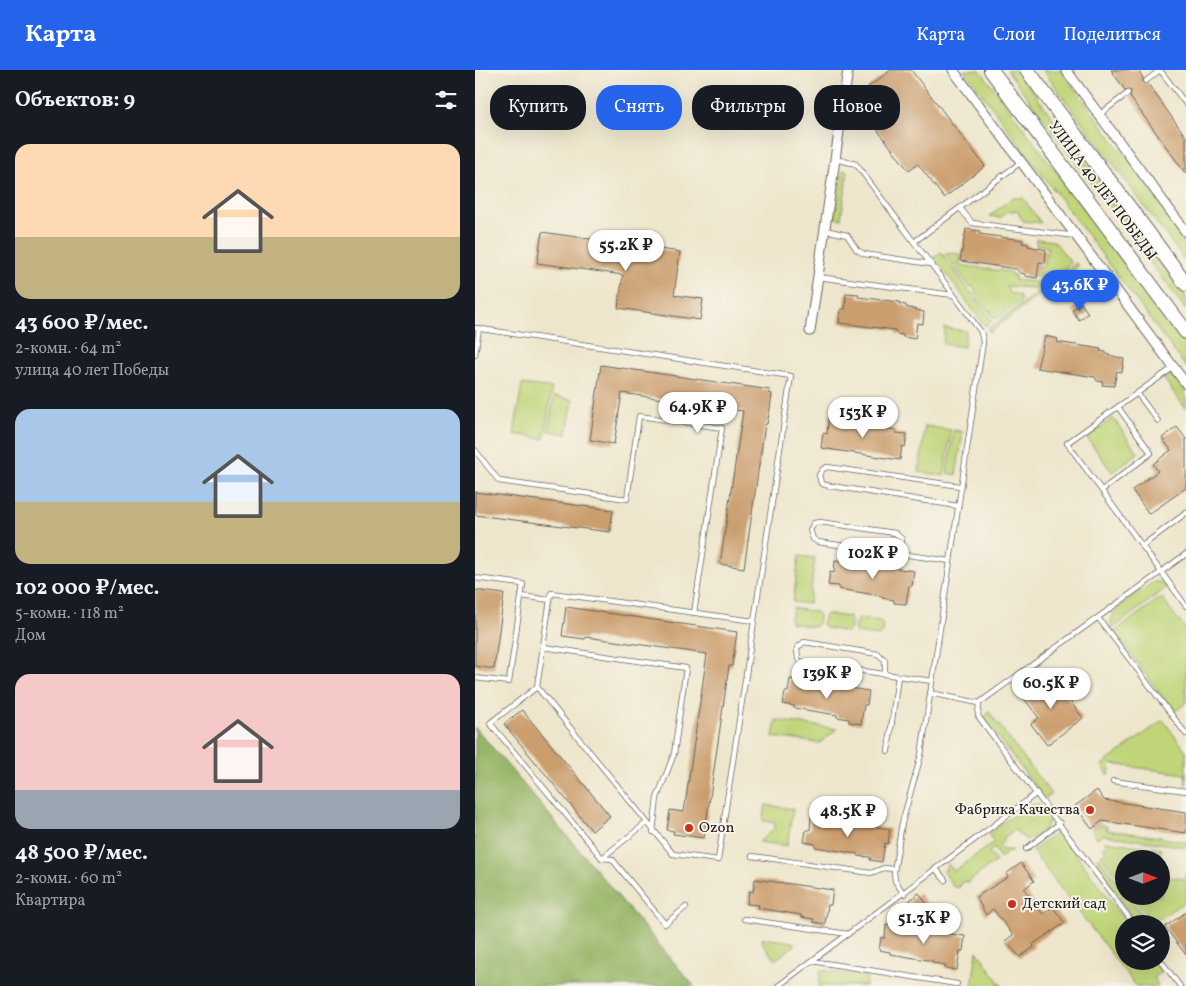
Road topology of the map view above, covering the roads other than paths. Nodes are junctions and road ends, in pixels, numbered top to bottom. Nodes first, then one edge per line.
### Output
1 (848, 70) edge
2 (953, 70) edge
3 (991, 70) edge
4 (1027, 70) edge
5 (1065, 70) edge
6 (1160, 70) edge
7 (1145, 81) dead end
8 (1128, 94) dead end
9 (1186, 104) edge
10 (1099, 115) junction
11 (835, 159) junction
12 (1021, 162) junction
13 (960, 208) junction
14 (825, 230) junction
15 (1186, 232) edge
16 (1076, 236) junction
17 (915, 242) junction
18 (931, 264) junction
19 (818, 276) junction
20 (1186, 284) edge
21 (954, 295) junction
22 (477, 328) edge
23 (811, 331) dead end
24 (1186, 332) edge
25 (475, 355) edge
26 (1174, 367) junction
27 (1186, 384) edge
28 (1137, 393) junction
29 (1118, 408) junction
30 (1158, 421) dead end
31 (475, 450) edge
32 (961, 486) junction
33 (1101, 490) junction
34 (958, 506) junction
35 (1186, 513) edge
36 (1142, 546) junction
37 (903, 554) junction
38 (1186, 554) edge
39 (949, 562) junction
40 (1162, 572) junction
41 (475, 578) edge
42 (521, 596) junction
43 (550, 600) junction
44 (1185, 602) edge
45 (694, 613) junction
46 (1099, 619) junction
47 (754, 621) junction
48 (543, 647) junction
49 (885, 674) junction
50 (898, 676) junction
51 (475, 678) edge
52 (932, 681) junction
53 (537, 687) junction
54 (930, 693) junction
55 (979, 703) junction
56 (1180, 725) junction
57 (1186, 726) edge
58 (1186, 734) edge
59 (888, 751) dead end
60 (1113, 781) dead end
61 (1186, 791) edge
62 (1037, 793) junction
63 (646, 823) junction
64 (1060, 823) junction
65 (653, 832) junction
66 (1026, 849) dead end
67 (751, 856) dead end
68 (602, 858) junction
69 (894, 869) junction
70 (936, 869) junction
71 (945, 880) dead end
72 (903, 894) junction
73 (686, 907) dead end
74 (1127, 915) edge
75 (744, 919) dead end
76 (848, 934) junction
77 (812, 961) junction
78 (1168, 970) edge
79 (957, 984) dead end
80 (778, 986) edge
81 (1180, 986) edge

1 - 11 street
2 - 12 street
3 - 24 main road, УЛИЦА 40 ЛЕТ ПОБЕДЫ
4 - 20 main road, УЛИЦА 40 ЛЕТ ПОБЕДЫ
5 - 10 street
6 - 7 lane
6 - 9 lane
8 - 10 lane
10 - 15 street
11 - 14 street
11 - 17 lane
12 - 13 lane
12 - 16 street
13 - 16 lane
13 - 17 lane
14 - 18 lane
14 - 19 street
16 - 26 street
17 - 18 lane
18 - 21 lane
19 - 21 lane
19 - 23 street
21 - 32 lane
22 - 25 lane
22 - 47 lane
26 - 27 street
26 - 28 lane
28 - 29 lane
28 - 30 lane
29 - 33 lane
29 - 33 lane
31 - 45 lane
32 - 34 lane
32 - 34 lane
33 - 36 lane
34 - 39 lane
35 - 36 lane
36 - 40 lane
37 - 37 lane
37 - 39 lane
38 - 40 lane
39 - 52 lane
40 - 44 lane
40 - 46 lane
41 - 42 lane
42 - 43 lane
42 - 51 lane
43 - 45 lane
43 - 48 lane
45 - 47 lane
46 - 55 lane
46 - 56 lane
47 - 65 lane
48 - 53 lane
48 - 65 lane
49 - 49 lane
49 - 50 lane
50 - 52 lane
50 - 59 lane
52 - 54 lane
53 - 63 lane
53 - 68 lane
54 - 55 lane
54 - 69 lane
55 - 62 lane
56 - 57 lane
56 - 58 lane
60 - 61 lane
62 - 64 lane
62 - 70 lane
63 - 65 lane
63 - 68 lane
64 - 66 lane
64 - 74 lane
67 - 69 lane
68 - 73 lane
69 - 72 lane
70 - 71 lane
70 - 72 lane
72 - 76 lane
75 - 76 lane
76 - 77 lane
77 - 79 lane
77 - 80 lane
78 - 81 lane

